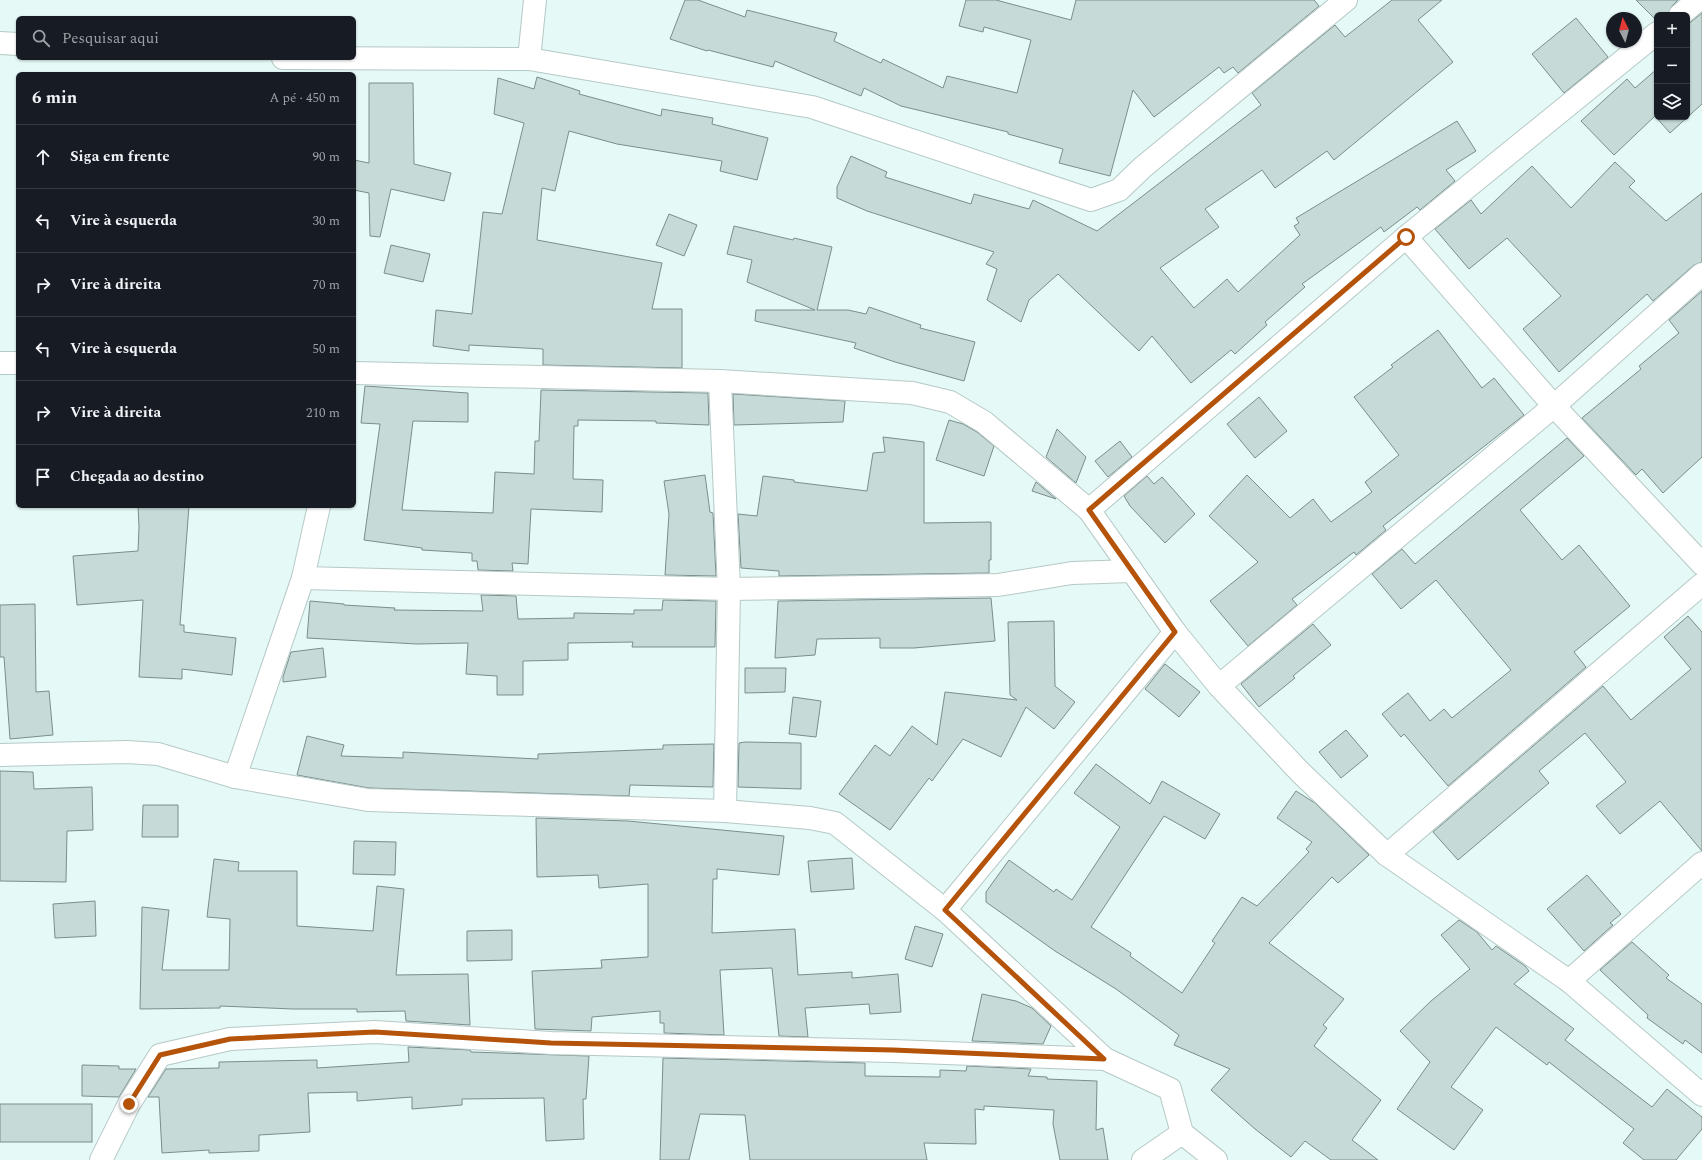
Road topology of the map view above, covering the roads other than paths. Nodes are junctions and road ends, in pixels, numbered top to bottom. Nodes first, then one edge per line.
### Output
1 (535, 0) edge
2 (1346, 0) edge
3 (1698, 0) edge
4 (1684, 12) edge
5 (1654, 36) edge
6 (0, 43) edge
7 (16, 44) edge
8 (356, 58) edge
9 (529, 59) junction
10 (1406, 237) junction
11 (1702, 274) edge
12 (0, 363) edge
13 (16, 364) edge
14 (356, 373) edge
15 (720, 381) junction
16 (1554, 406) junction
17 (319, 508) edge
18 (1089, 510) junction
19 (1702, 564) edge
20 (1132, 571) junction
21 (303, 578) junction
22 (1702, 584) edge
23 (729, 589) junction
24 (1175, 632) junction
25 (1219, 686) junction
26 (0, 754) edge
27 (235, 777) junction
28 (724, 811) junction
29 (1387, 855) junction
30 (1702, 863) edge
31 (945, 910) junction
32 (1569, 980) junction
33 (1104, 1059) junction
34 (1702, 1095) edge
35 (1182, 1133) junction
36 (101, 1160) edge
37 (1143, 1160) edge
38 (1216, 1160) edge

1 - 9 street
2 - 9 street
3 - 4 street
5 - 10 street
6 - 7 street
8 - 9 street
10 - 16 street
10 - 18 street
11 - 16 street
12 - 13 street
14 - 15 street
15 - 18 street
15 - 23 street
16 - 19 street
16 - 25 street
17 - 21 street
18 - 20 street
20 - 23 street
20 - 24 street
21 - 23 street
21 - 27 street
22 - 29 street
23 - 28 street
24 - 25 street
24 - 31 street
25 - 29 street
26 - 27 street
27 - 28 street
28 - 31 street
29 - 32 street
30 - 32 street
31 - 33 street
32 - 34 street
33 - 35 street
33 - 36 street
35 - 37 street
35 - 38 street

